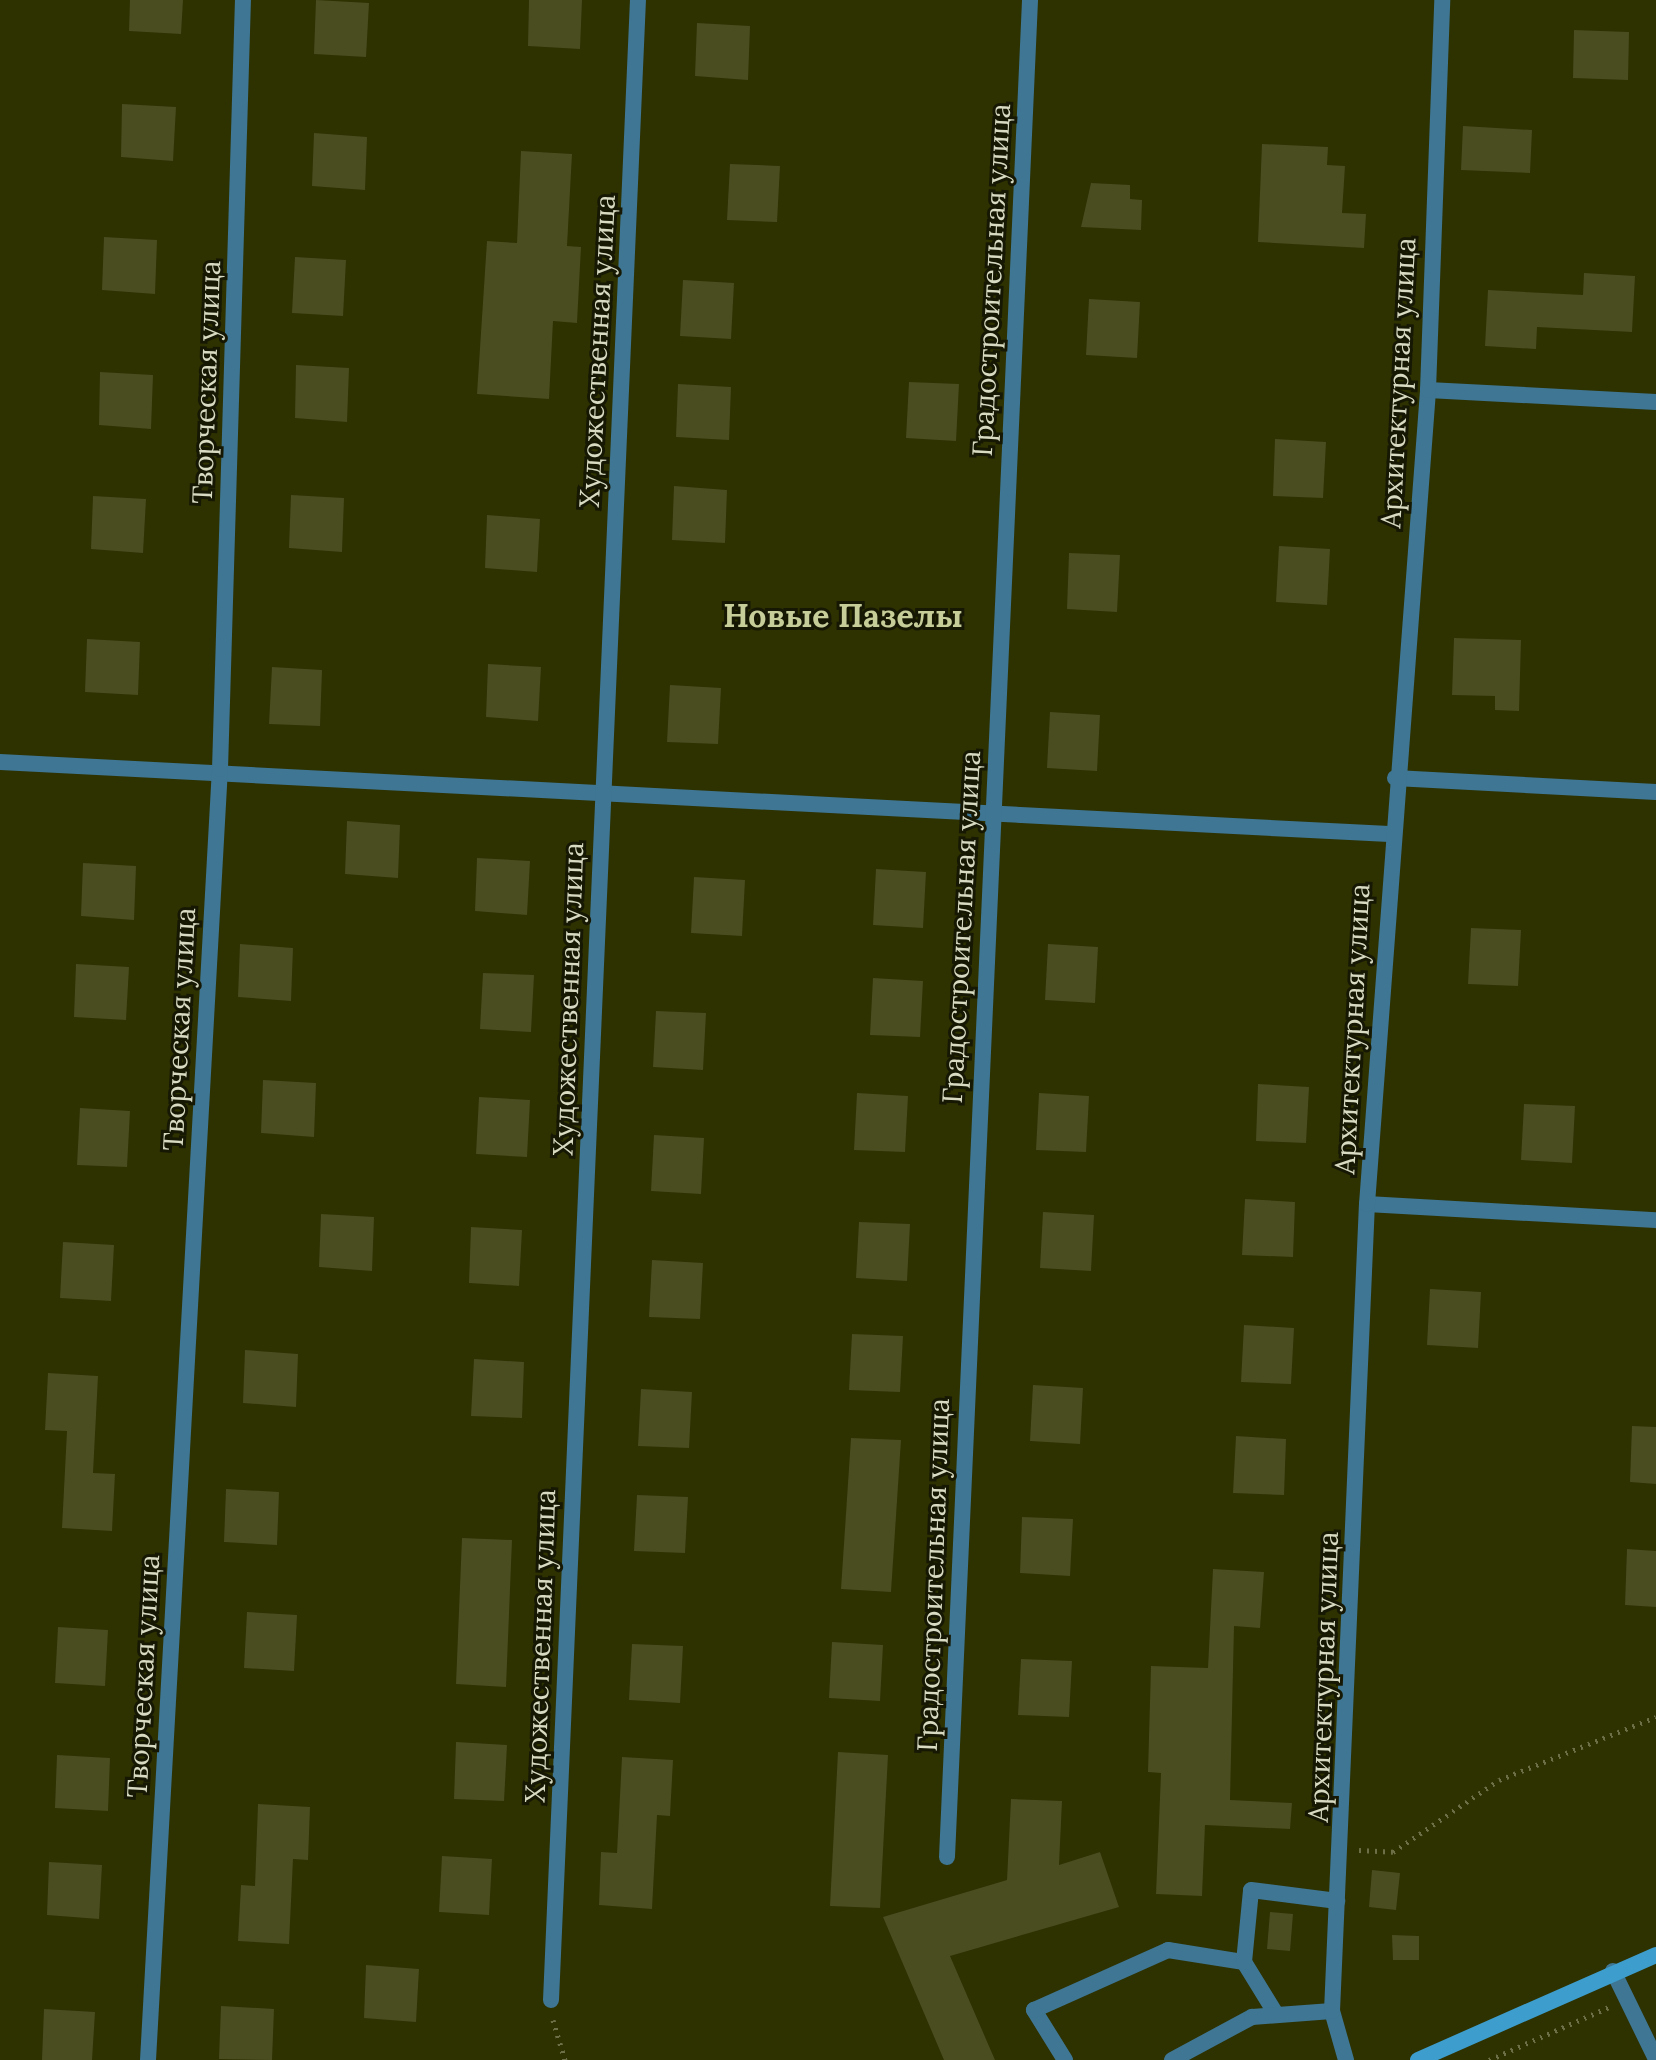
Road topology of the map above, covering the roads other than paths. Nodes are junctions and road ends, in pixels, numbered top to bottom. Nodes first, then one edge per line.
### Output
1 (243, 0) edge
2 (638, 0) edge
3 (1030, 0) edge
4 (1442, 0) edge
5 (1428, 390) junction
6 (1656, 402) edge
7 (0, 762) edge
8 (220, 769) junction
9 (1395, 778) junction
10 (1656, 792) edge
11 (603, 795) junction
12 (992, 816) junction
13 (1389, 834) junction
14 (1367, 1204) junction
15 (1656, 1220) edge
16 (947, 1857) dead end
17 (1337, 1901) junction
18 (1656, 1955) edge
19 (1244, 1962) junction
20 (1613, 1971) junction
21 (551, 2000) road end
22 (1332, 2011) junction
23 (1276, 2014) junction
24 (1656, 2059) edge
25 (148, 2060) edge
26 (1065, 2060) edge
27 (1172, 2060) edge
28 (1346, 2060) edge
29 (1418, 2060) edge

1 - 8 street, Творческая улица
2 - 11 street, Художественная улица
3 - 12 street, Градостроительная улица
4 - 5 street, Архитектурная улица
5 - 6 street
5 - 9 street, Архитектурная улица
7 - 8 street
8 - 11 street
8 - 25 street, Творческая улица
9 - 10 street
9 - 13 street, Архитектурная улица
11 - 12 street
11 - 21 street, Художественная улица
12 - 13 street
12 - 16 street, Градостроительная улица
13 - 14 street, Архитектурная улица
14 - 15 street
14 - 17 street, Архитектурная улица
17 - 19 street
17 - 22 street, Архитектурная улица
18 - 20 street
19 - 23 street
19 - 26 street
20 - 24 street
20 - 29 street
22 - 23 street
22 - 28 street, Архитектурная улица
23 - 27 street

